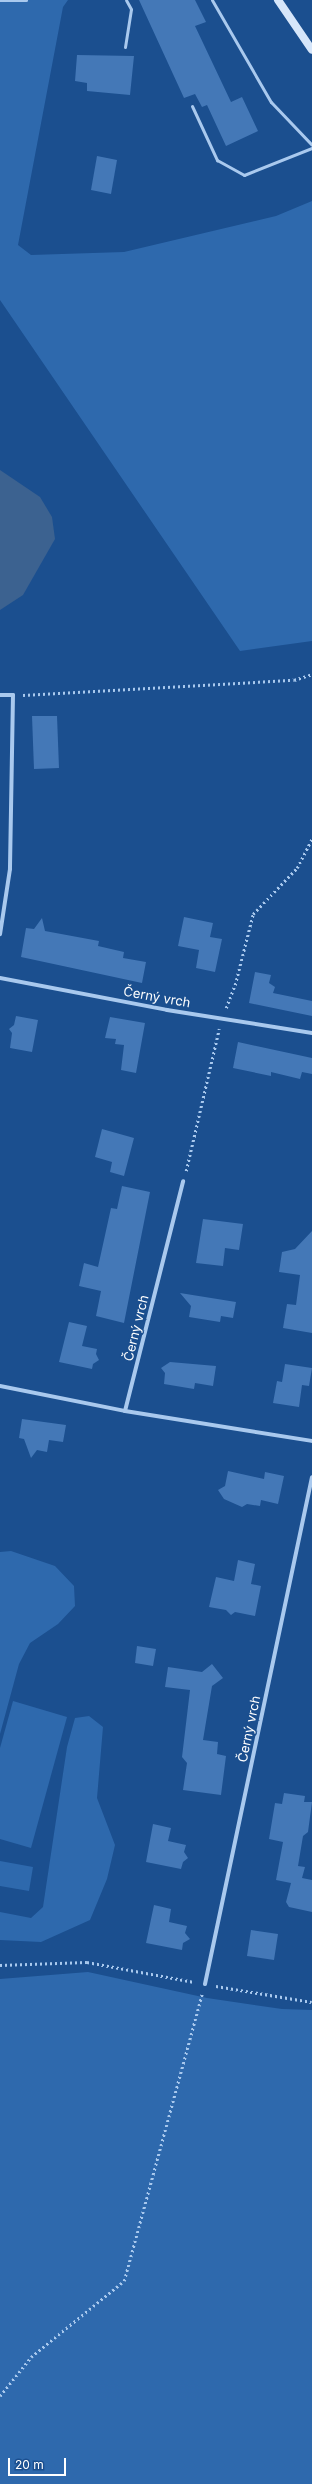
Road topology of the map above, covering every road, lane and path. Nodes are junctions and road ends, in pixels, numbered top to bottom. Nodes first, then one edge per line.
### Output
1 (0, 0) edge
2 (26, 0) edge
3 (126, 0) edge
4 (212, 0) edge
5 (278, 0) edge
6 (125, 47) dead end
7 (312, 50) edge
8 (192, 106) dead end
9 (312, 147) edge
10 (312, 674) edge
11 (0, 695) edge
12 (13, 695) junction
13 (312, 838) edge
14 (0, 934) edge
15 (0, 978) edge
16 (221, 1019) junction
17 (312, 1033) edge
18 (183, 1181) joint
19 (0, 1386) edge
20 (125, 1411) junction
21 (312, 1441) edge
22 (312, 1477) edge
23 (0, 1965) edge
24 (205, 1984) junction
25 (312, 2002) edge
26 (0, 2396) edge

1 - 2 lane
3 - 6 lane
4 - 9 lane
5 - 7 main road
8 - 9 lane
10 - 12 path
11 - 12 street
12 - 14 street
13 - 16 path
15 - 16 street, Černý vrch
16 - 17 street, Černý vrch
16 - 18 path
18 - 20 street, Černý vrch
19 - 20 street
20 - 21 street
22 - 24 street, Černý vrch
23 - 24 path
24 - 25 path
24 - 26 path

